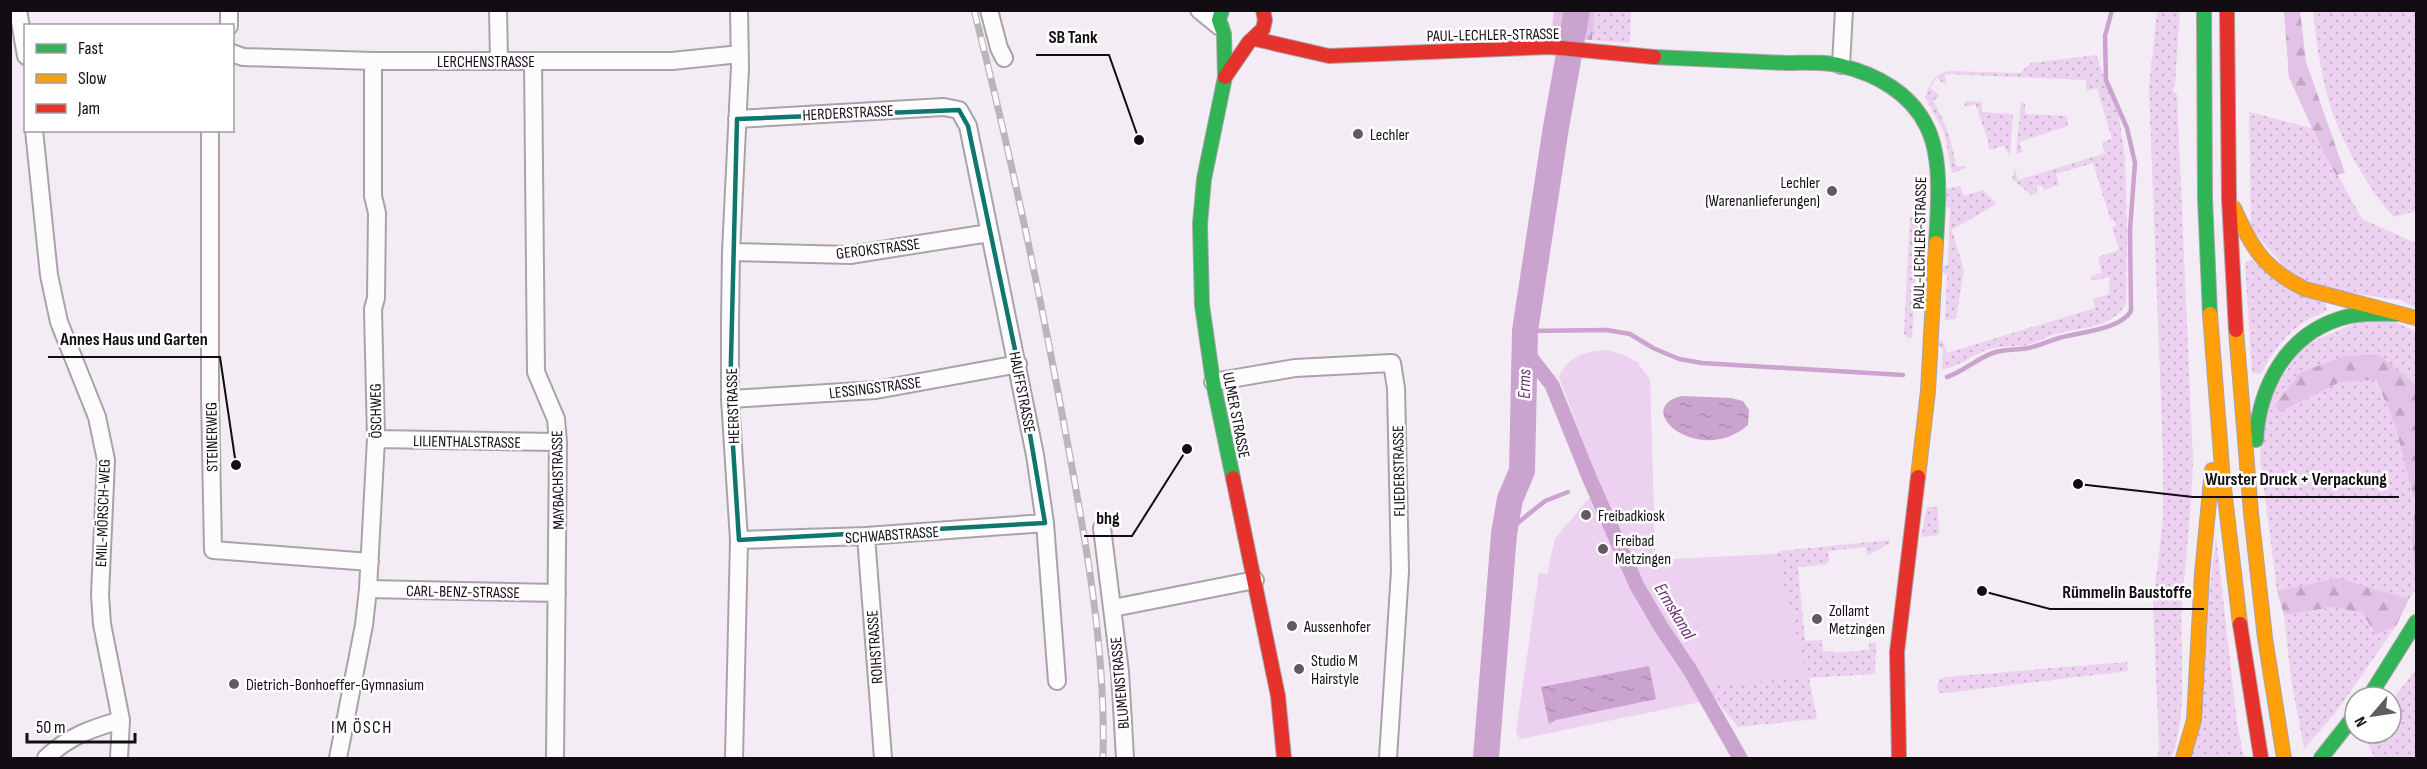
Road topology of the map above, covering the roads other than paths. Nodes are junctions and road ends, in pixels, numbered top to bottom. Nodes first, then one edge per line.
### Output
1 (18, 10) edge
2 (498, 10) edge
3 (739, 10) edge
4 (989, 10) edge
5 (1199, 10) edge
6 (1844, 10) edge
7 (2204, 10) edge
8 (2227, 10) edge
9 (1264, 13) edge
10 (1222, 24) edge
11 (1252, 40) junction
12 (24, 44) edge
13 (1301, 50) junction
14 (234, 54) edge
15 (740, 54) junction
16 (1004, 58) dead end
17 (373, 61) junction
18 (533, 61) junction
19 (499, 62) junction
20 (1841, 65) junction
21 (1225, 77) junction
22 (959, 110) joint
23 (737, 119) junction
24 (34, 132) edge
25 (210, 132) edge
26 (2228, 194) junction
27 (989, 233) junction
28 (731, 252) junction
29 (2399, 314) junction
30 (2416, 318) edge
31 (1018, 364) junction
32 (1213, 382) junction
33 (730, 399) junction
34 (2219, 435) junction
35 (376, 439) junction
36 (558, 442) junction
37 (2251, 513) junction
38 (1045, 523) junction
39 (1102, 528) dead end
40 (866, 536) junction
41 (739, 540) junction
42 (370, 561) junction
43 (1255, 580) junction
44 (368, 589) junction
45 (558, 593) junction
46 (1113, 608) junction
47 (2416, 622) edge
48 (1057, 681) dead end
49 (2377, 685) edge
50 (121, 720) junction
51 (2343, 732) edge
52 (46, 759) edge
53 (119, 759) edge
54 (338, 759) edge
55 (555, 759) edge
56 (734, 759) edge
57 (882, 759) edge
58 (1125, 759) edge
59 (1284, 759) edge
60 (1388, 759) edge
61 (1899, 759) edge
62 (2183, 759) edge
63 (2261, 759) edge
64 (2284, 759) edge
65 (2321, 759) edge

1 - 12 street
2 - 19 street
3 - 15 street, HEERSTRASSE
4 - 16 street
5 - 10 street
6 - 20 street
7 - 34 main road
8 - 26 main road
9 - 11 main road, ULMER STRASSE
9 - 13 main road
10 - 11 main road
10 - 21 main road, ULMER STRASSE
11 - 13 main road, PAUL-LECHLER-STRASSE
11 - 21 main road, ULMER STRASSE
13 - 20 main road, PAUL-LECHLER-STRASSE
14 - 17 street, LERCHENSTRASSE
15 - 18 street, LERCHENSTRASSE
15 - 23 street, HEERSTRASSE
17 - 19 street, LERCHENSTRASSE
17 - 35 street, ÖSCHWEG
18 - 19 street, LERCHENSTRASSE
18 - 36 street, MAYBACHSTRASSE
20 - 61 main road, PAUL-LECHLER-STRASSE
21 - 32 main road, ULMER STRASSE
22 - 23 street, HERDERSTRASSE
22 - 27 street, HAUFFSTRASSE
23 - 28 street, HEERSTRASSE
24 - 50 street, EMIL-MÖRSCH-WEG
25 - 42 street, STEINERWEG
26 - 29 main road
26 - 37 main road
27 - 28 street, GEROKSTRASSE
27 - 31 street, HAUFFSTRASSE
28 - 33 street, HEERSTRASSE
29 - 30 main road
29 - 37 main road
31 - 33 street, LESSINGSTRASSE
31 - 38 street, HAUFFSTRASSE
32 - 43 main road, ULMER STRASSE
32 - 60 street, FLIEDERSTRASSE
33 - 41 street, HEERSTRASSE
34 - 62 main road
34 - 63 main road
35 - 36 street, LILIENTHALSTRASSE
35 - 42 street, ÖSCHWEG
36 - 45 street, MAYBACHSTRASSE
37 - 64 main road
38 - 40 street, SCHWABSTRASSE
38 - 48 street, HAUFFSTRASSE
39 - 46 street, BLUMENSTRASSE
40 - 41 street, SCHWABSTRASSE
40 - 57 street, ROIHSTRASSE
41 - 56 street, HEERSTRASSE
42 - 44 street, ÖSCHWEG
43 - 46 street
43 - 59 main road, ULMER STRASSE
44 - 45 street, CARL-BENZ-STRASSE
44 - 54 street, ÖSCHWEG
45 - 55 street, MAYBACHSTRASSE
46 - 58 street, BLUMENSTRASSE
47 - 49 main road
50 - 52 street
50 - 53 street, EMIL-MÖRSCH-WEG
51 - 65 main road

